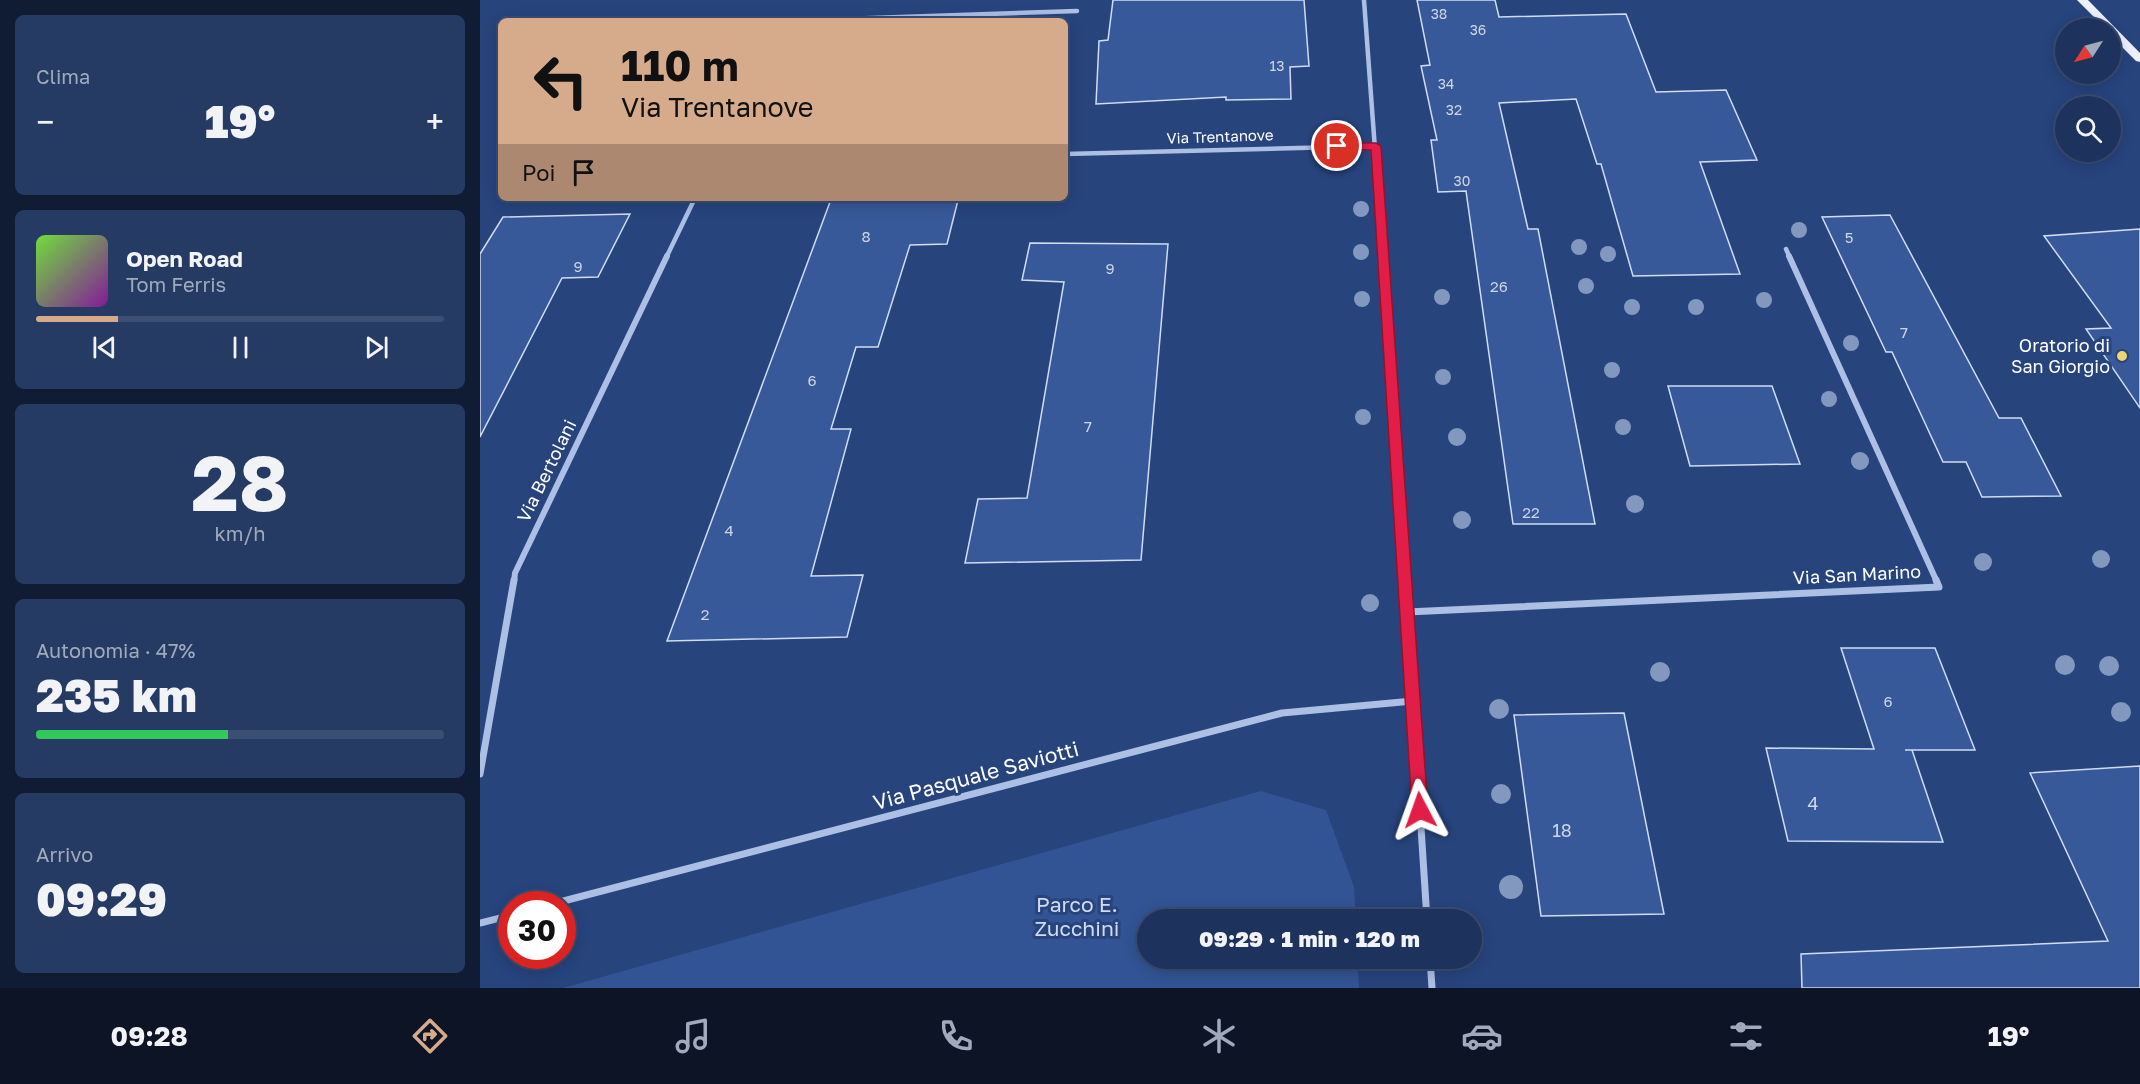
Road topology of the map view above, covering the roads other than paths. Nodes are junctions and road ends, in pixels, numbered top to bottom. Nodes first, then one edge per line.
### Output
1 (1364, 0) edge
2 (2082, 0) edge
3 (1077, 11) dead end
4 (848, 18) edge
5 (2099, 18) edge
6 (2121, 40) edge
7 (2140, 59) edge
8 (1376, 146) junction
9 (1068, 154) edge
10 (694, 201) edge
11 (1786, 249) dead end
12 (1407, 612) junction
13 (1413, 701) junction
14 (480, 774) edge
15 (576, 898) edge
16 (1426, 909) edge
17 (498, 918) edge
18 (480, 923) edge
19 (1431, 969) edge
20 (1432, 988) edge

1 - 8 street
2 - 5 main road
3 - 4 street
6 - 7 main road
8 - 9 street, Via Trentanove
8 - 12 street
10 - 14 street, Via Bertolani
11 - 12 street, Via San Marino
12 - 13 street
13 - 15 street, Via Pasquale Saviotti
13 - 16 street
17 - 18 street
19 - 20 street

